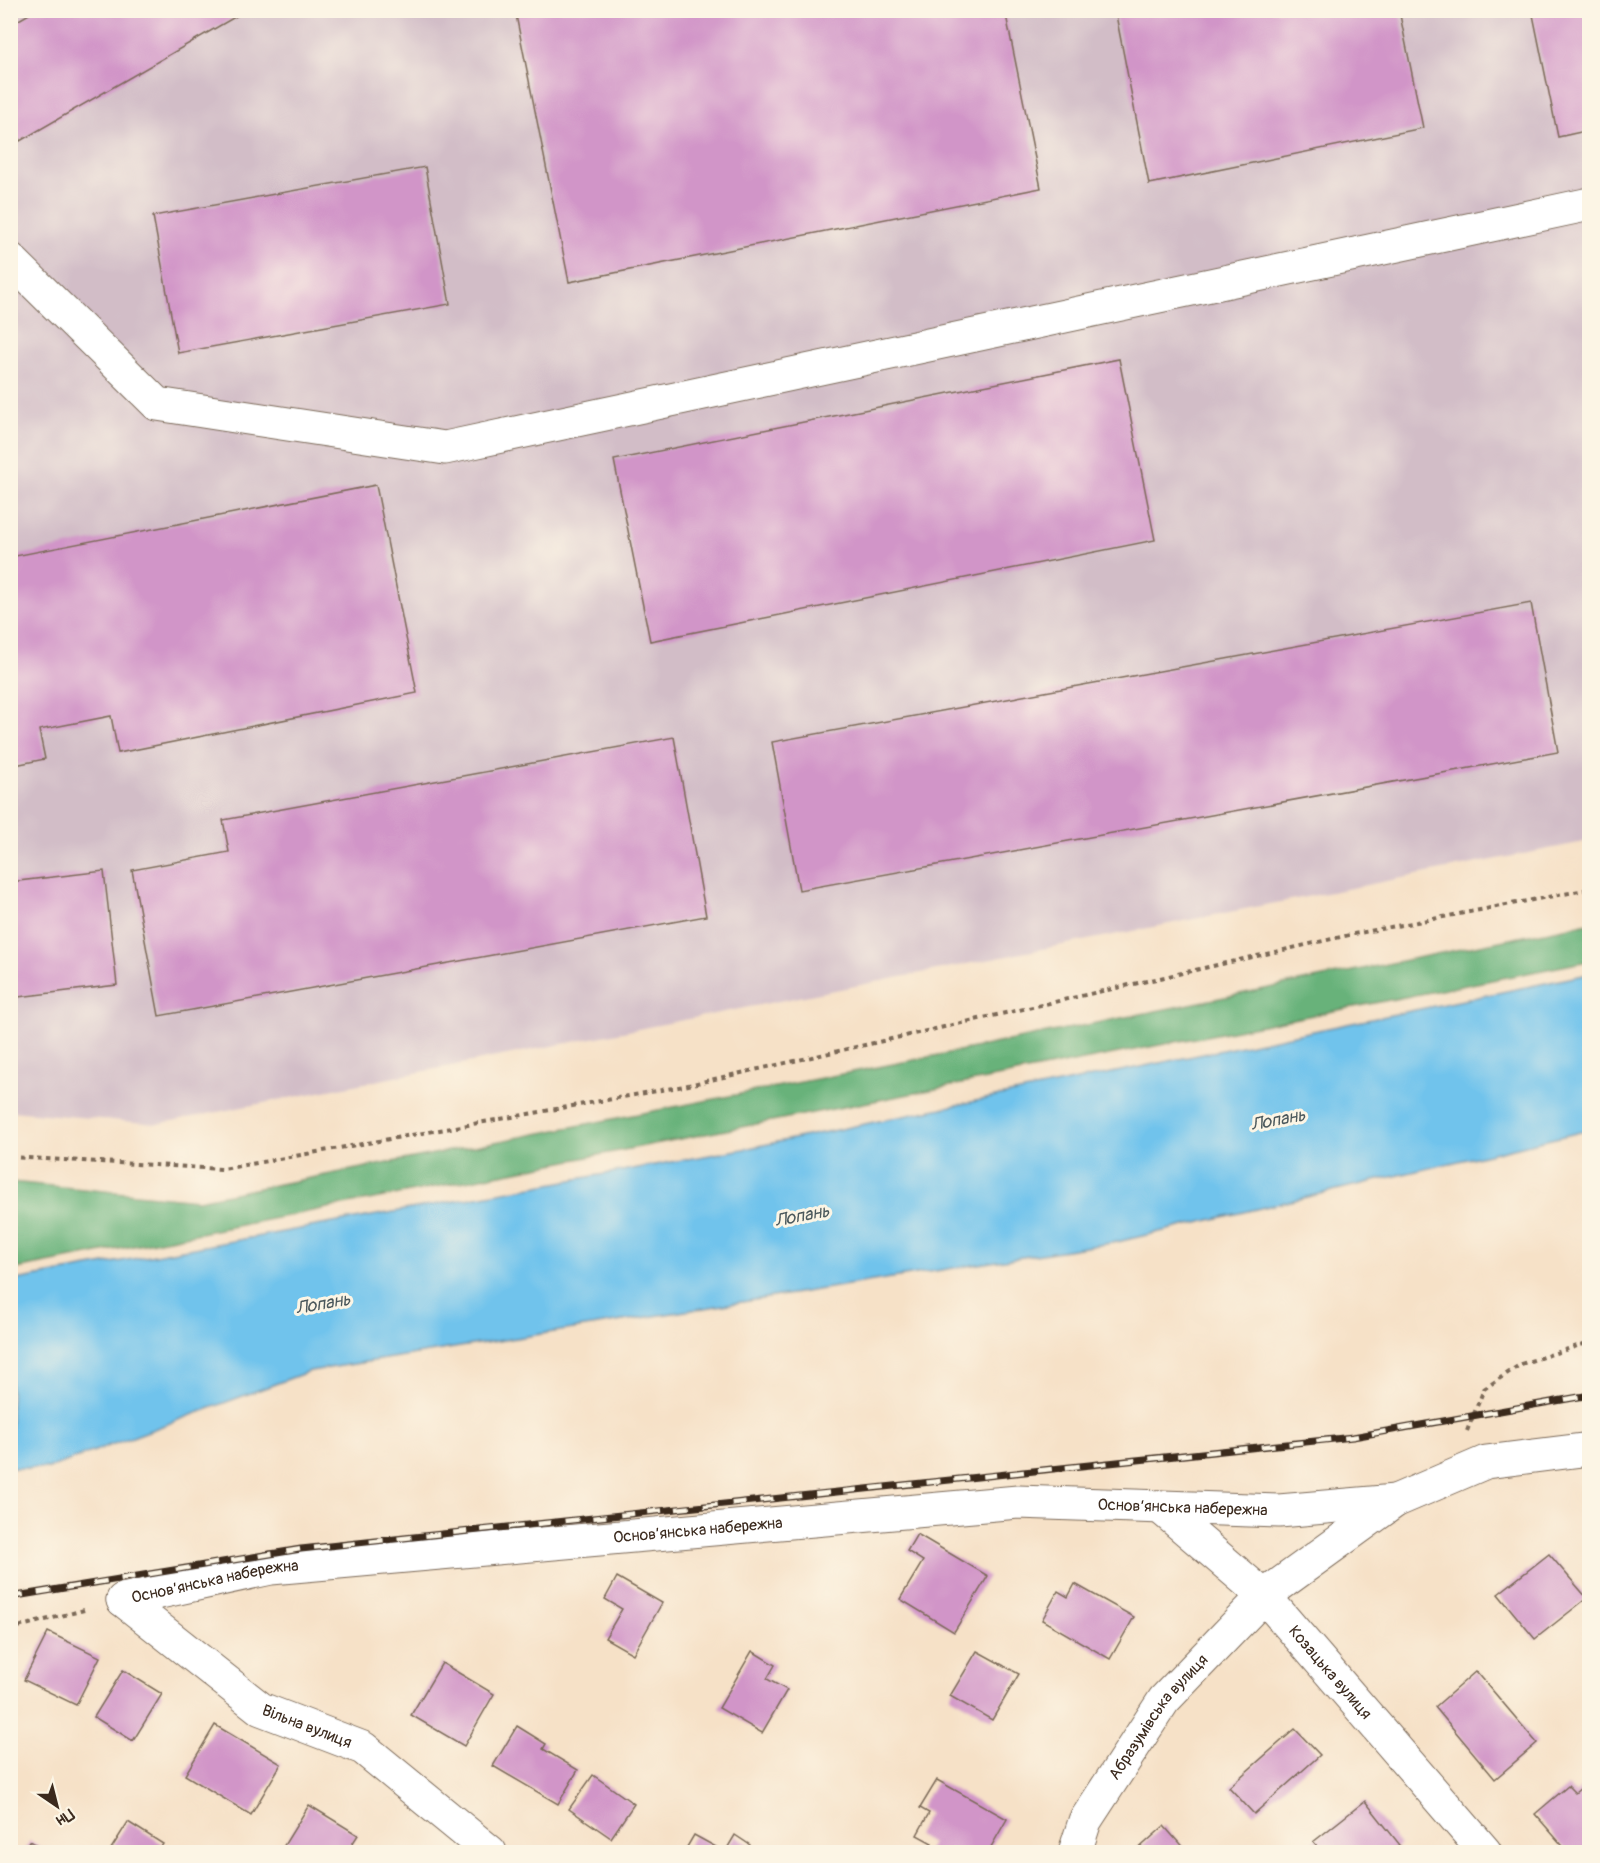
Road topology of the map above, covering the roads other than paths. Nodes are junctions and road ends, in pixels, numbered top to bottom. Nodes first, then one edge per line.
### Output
1 (1590, 204) edge
2 (10, 259) edge
3 (1590, 1449) edge
4 (1395, 1501) junction
5 (1160, 1507) junction
6 (1264, 1596) junction
7 (123, 1600) joint
8 (490, 1852) edge
9 (1076, 1852) edge
10 (1485, 1852) edge

1 - 2 street
3 - 4 street
4 - 5 street, Основ’янська набережна
4 - 6 street, Абразумівська вулиця
5 - 6 street, Козацька вулиця
5 - 7 street, Основ’янська набережна
6 - 9 street, Абразумівська вулиця
6 - 10 street, Козацька вулиця
7 - 8 street, Вільна вулиця

